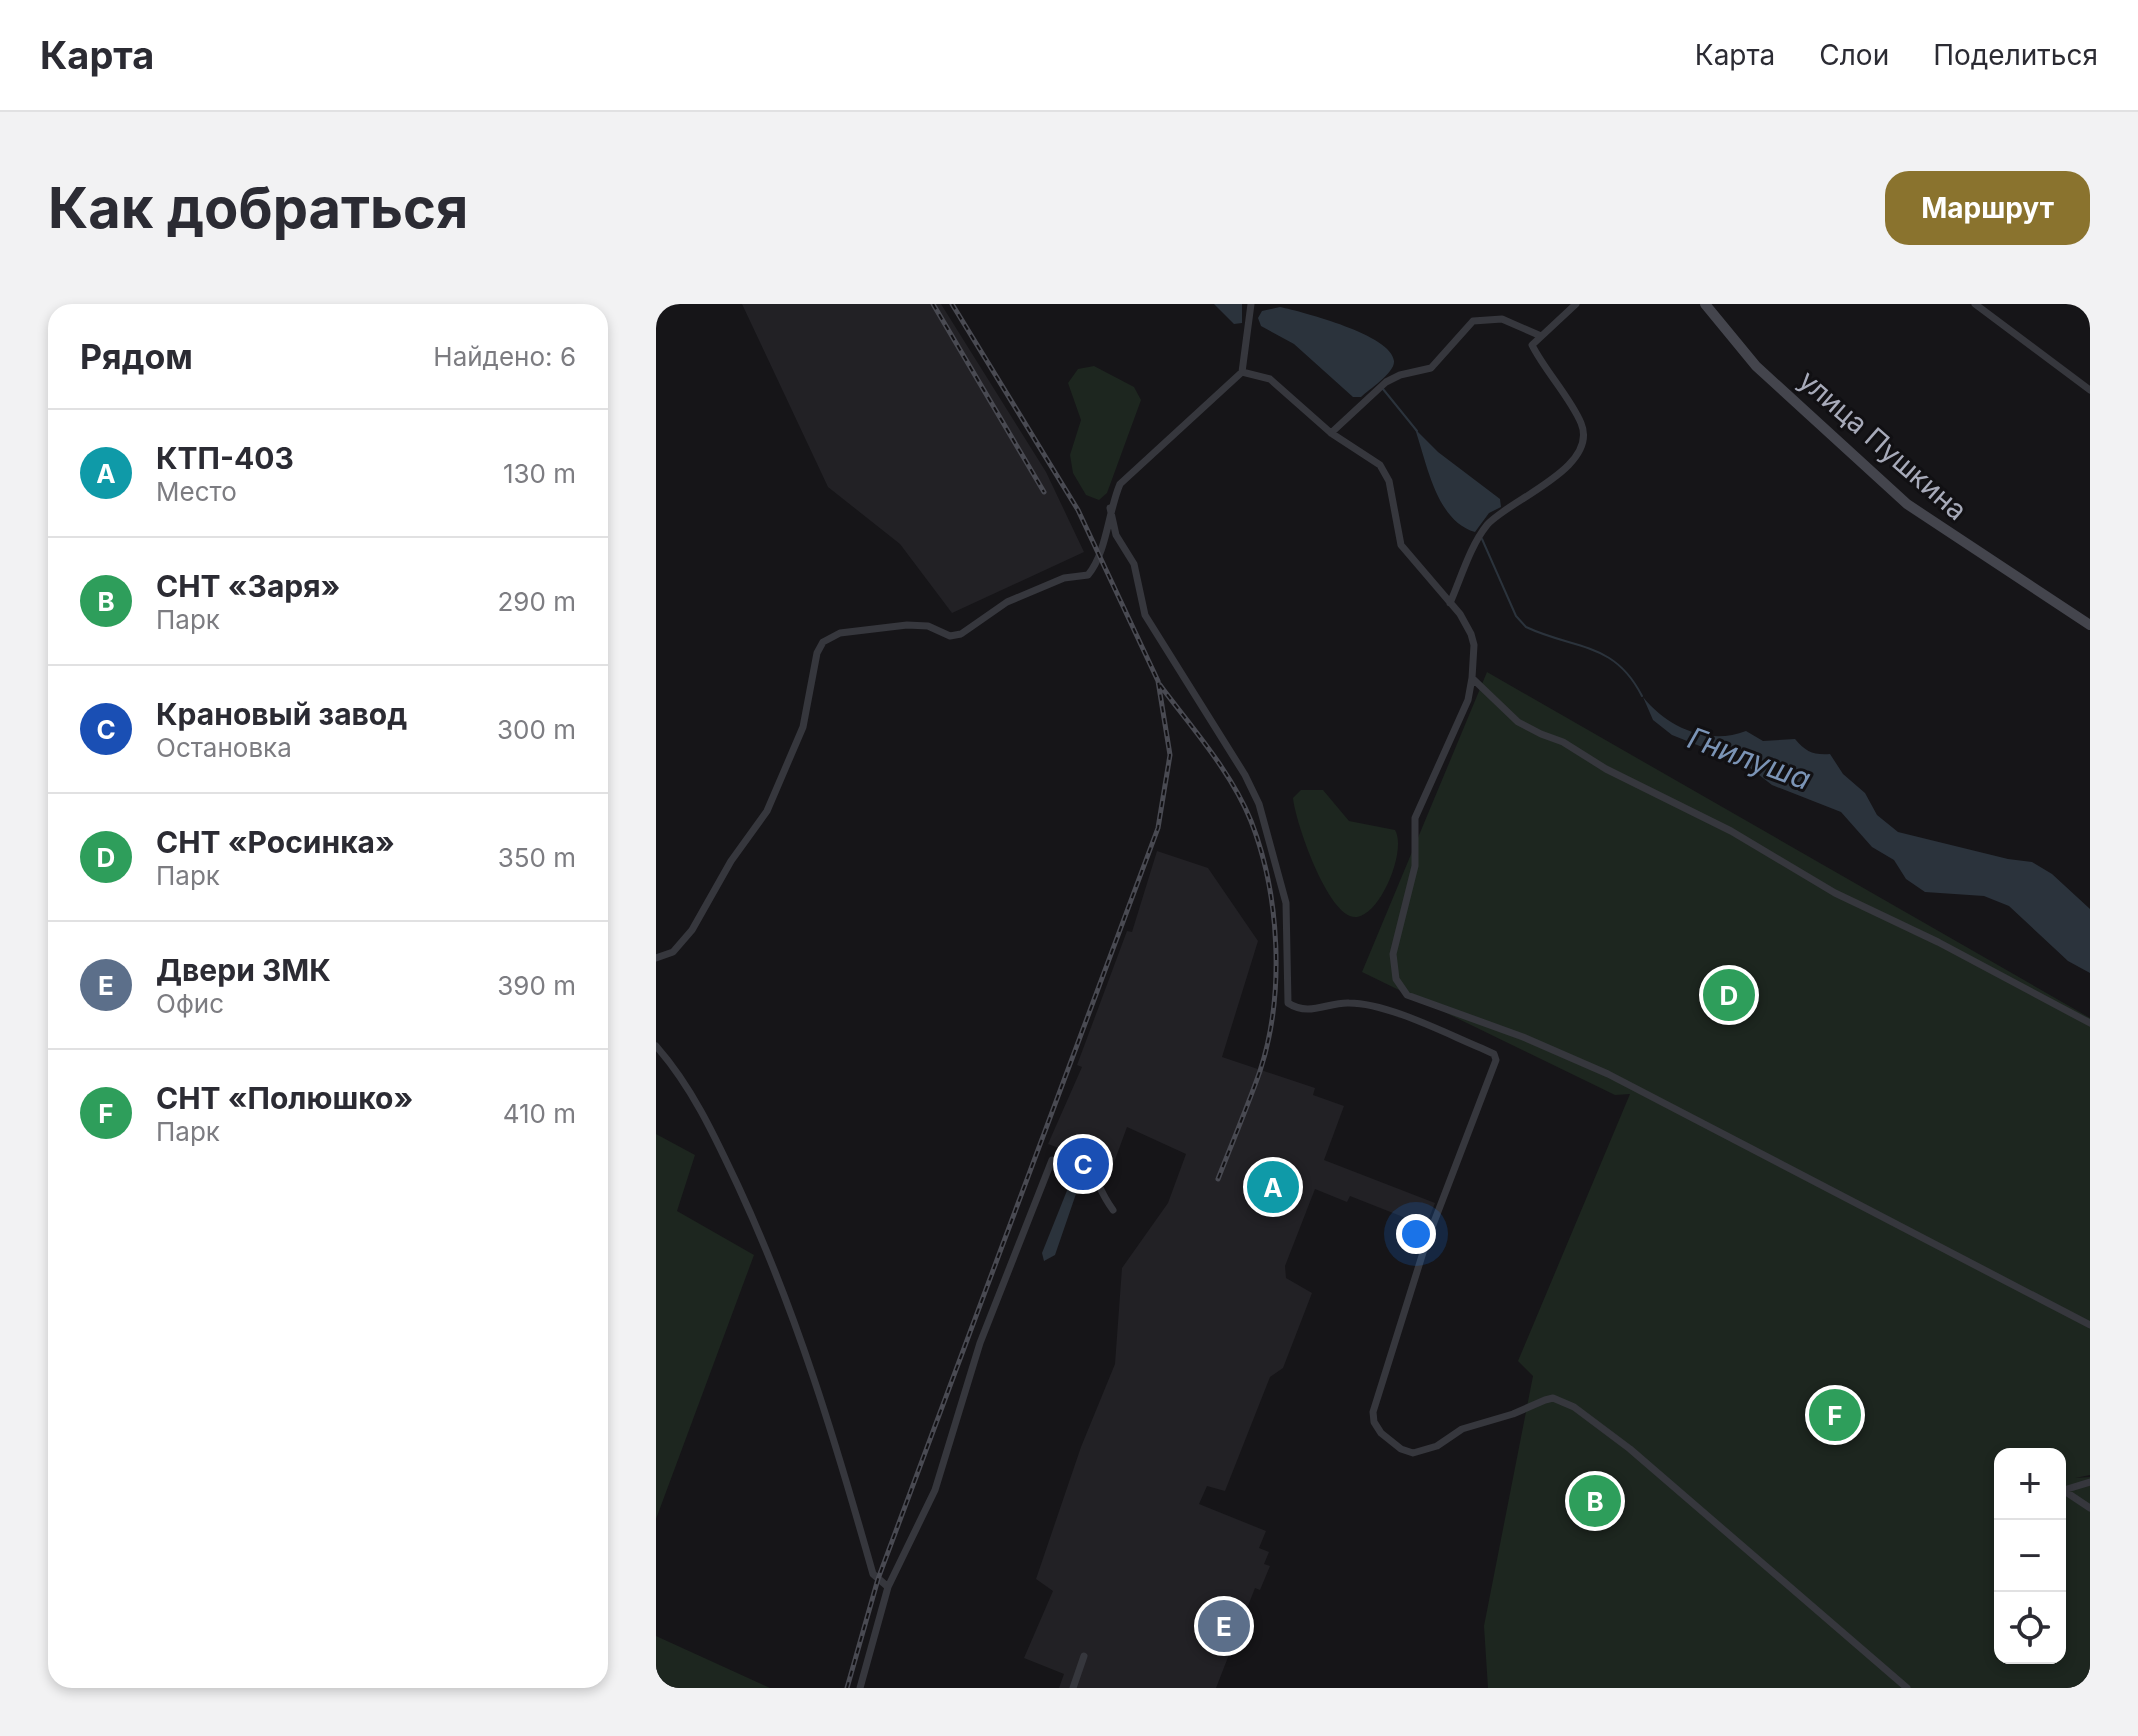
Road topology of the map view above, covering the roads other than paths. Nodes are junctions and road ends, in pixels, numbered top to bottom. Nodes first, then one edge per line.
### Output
1 (1251, 304) edge
2 (1576, 304) edge
3 (1705, 304) edge
4 (1975, 304) edge
5 (1541, 336) junction
6 (1242, 372) junction
7 (2090, 390) edge
8 (1331, 433) junction
9 (1110, 508) junction
10 (1450, 603) junction
11 (2090, 625) edge
12 (1472, 678) junction
13 (656, 958) edge
14 (2090, 1023) edge
15 (656, 1046) edge
16 (1113, 1210) dead end
17 (2090, 1325) edge
18 (2090, 1482) edge
19 (2066, 1488) edge
20 (2066, 1492) edge
21 (2090, 1508) edge
22 (888, 1587) junction
23 (1084, 1656) dead end
24 (860, 1688) edge
25 (1073, 1688) edge
26 (1907, 1688) edge

1 - 6 street
2 - 5 street
3 - 11 main road, улица Пушкина
4 - 7 street
5 - 8 street
5 - 10 street
6 - 8 street
6 - 9 street
8 - 10 street
9 - 13 street
9 - 26 street
10 - 12 street
12 - 14 street
12 - 17 street
15 - 22 street
16 - 22 street
18 - 19 street
20 - 21 street
22 - 24 street
23 - 25 street

